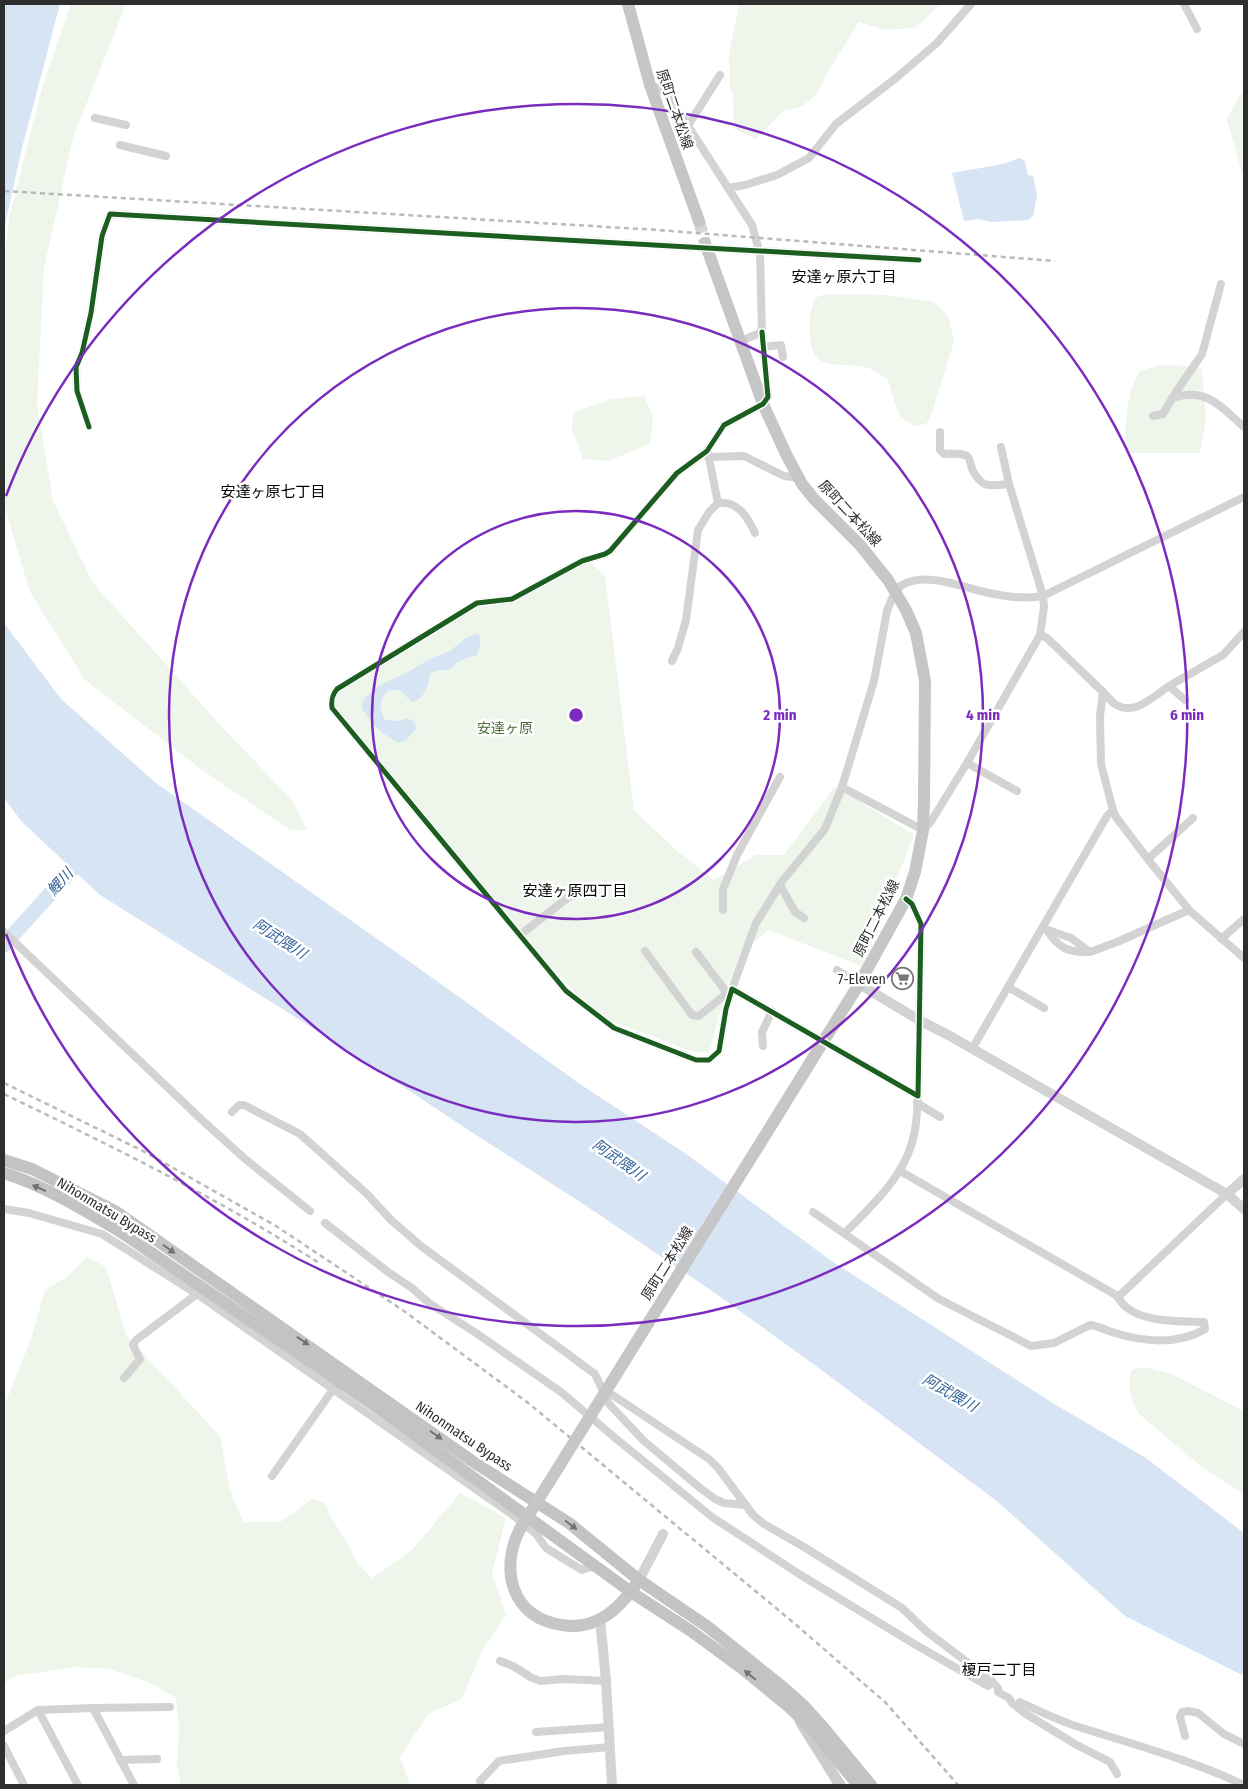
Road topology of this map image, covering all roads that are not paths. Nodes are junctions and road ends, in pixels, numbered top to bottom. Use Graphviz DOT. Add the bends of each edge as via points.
graph roads {
  1 [pos="628,4"];
  2 [pos="971,4"];
  3 [pos="1184,4"];
  4 [pos="1197,29"];
  5 [pos="720,75"];
  6 [pos="650,85"];
  7 [pos="95,118"];
  8 [pos="689,124"];
  9 [pos="126,125"];
  10 [pos="120,145"];
  11 [pos="166,156"];
  12 [pos="728,188"];
  13 [pos="698,222"];
  14 [pos="706,245"];
  15 [pos="760,251"];
  16 [pos="919,260"];
  17 [pos="1221,284"];
  18 [pos="762,332"];
  19 [pos="741,341"];
  20 [pos="763,347"];
  21 [pos="783,357"];
  22 [pos="1172,398"];
  23 [pos="763,404"];
  24 [pos="1153,416"];
  25 [pos="89,427"];
  26 [pos="1244,427"];
  27 [pos="940,432"];
  28 [pos="1001,447"];
  29 [pos="708,454"];
  30 [pos="799,478"];
  31 [pos="1009,484"];
  32 [pos="1244,497"];
  33 [pos="718,503"];
  34 [pos="755,534"];
  35 [pos="895,592"];
  36 [pos="1043,596"];
  37 [pos="1244,632"];
  38 [pos="1040,634"];
  39 [pos="672,661"];
  40 [pos="1170,686"];
  41 [pos="1103,692"];
  42 [pos="1185,700"];
  43 [pos="967,763"];
  44 [pos="780,777"];
  45 [pos="842,786"];
  46 [pos="1017,791"];
  47 [pos="1113,810"];
  48 [pos="1193,818"];
  49 [pos="922,830"];
  50 [pos="1148,859"];
  51 [pos="780,885"];
  52 [pos="570,896"];
  53 [pos="906,899"];
  54 [pos="723,910"];
  55 [pos="1189,910"];
  56 [pos="804,918"];
  57 [pos="1244,919"];
  58 [pos="1045,929"];
  59 [pos="4,932"];
  60 [pos="520,935"];
  61 [pos="1221,939"];
  62 [pos="645,951"];
  63 [pos="696,952"];
  64 [pos="1090,952"];
  65 [pos="1244,958"];
  66 [pos="837,970"];
  67 [pos="859,984"];
  68 [pos="1008,987"];
  69 [pos="730,991"];
  70 [pos="1044,1008"];
  71 [pos="772,1011"];
  72 [pos="919,1020"];
  73 [pos="824,1042"];
  74 [pos="763,1046"];
  75 [pos="972,1049"];
  76 [pos="918,1100"];
  77 [pos="232,1112"];
  78 [pos="940,1117"];
  79 [pos="4,1160"];
  80 [pos="900,1171"];
  81 [pos="4,1173"];
  82 [pos="1244,1179"];
  83 [pos="1227,1194"];
  84 [pos="4,1209"];
  85 [pos="1244,1209"];
  86 [pos="310,1211"];
  87 [pos="813,1212"];
  88 [pos="325,1223"];
  89 [pos="845,1234"];
  90 [pos="197,1294"];
  91 [pos="1118,1297"];
  92 [pos="124,1378"];
  93 [pos="334,1388"];
  94 [pos="606,1390"];
  95 [pos="272,1476"];
  96 [pos="746,1506"];
  97 [pos="663,1534"];
  98 [pos="594,1566"];
  99 [pos="639,1580"];
  100 [pos="631,1592"];
  101 [pos="600,1619"];
  102 [pos="500,1661"];
  103 [pos="606,1681"];
  104 [pos="988,1686"];
  105 [pos="1020,1702"];
  106 [pos="788,1706"];
  107 [pos="804,1706"];
  108 [pos="93,1708"];
  109 [pos="170,1708"];
  110 [pos="38,1710"];
  111 [pos="609,1727"];
  112 [pos="4,1731"];
  113 [pos="536,1732"];
  114 [pos="1184,1736"];
  115 [pos="1244,1744"];
  116 [pos="4,1746"];
  117 [pos="610,1747"];
  118 [pos="157,1759"];
  119 [pos="120,1760"];
  120 [pos="1117,1774"];
  121 [pos="24,1785"];
  122 [pos="78,1785"];
  123 [pos="134,1785"];
  124 [pos="481,1785"];
  125 [pos="612,1785"];
  126 [pos="840,1785"];
  127 [pos="858,1785"];
  128 [pos="871,1785"];
  129 [pos="878,1785"];
  130 [pos="1244,1785"];
  1 -- 6 [label="main road, 原町二本松線"];
  2 -- 12 [label="street" via="936,43 882,90 836,124 809,158 777,175"];
  3 -- 4 [label="street"];
  5 -- 8 [label="street"];
  6 -- 8 [label="street" via="668,95"];
  6 -- 13 [label="main road, 原町二本松線"];
  7 -- 9 [label="street"];
  8 -- 12 [label="street"];
  10 -- 11 [label="street"];
  12 -- 15 [label="street" via="752,225"];
  14 -- 15 [label="street"];
  14 -- 19 [label="main road, 原町二本松線"];
  14 -- 25 [label="street" via="110,214 102,236 91,313 76,367 77,391"];
  15 -- 16 [label="street"];
  15 -- 18 [label="street"];
  17 -- 22 [label="street" via="1202,354"];
  18 -- 19 [label="street"];
  18 -- 20 [label="street"];
  19 -- 23 [label="main road, 原町二本松線"];
  20 -- 21 [label="street" via="781,345"];
  20 -- 23 [label="street" via="768,397"];
  22 -- 24 [label="street" via="1163,414"];
  22 -- 26 [label="street" via="1197,394 1210,399"];
  23 -- 29 [label="street" via="724,425"];
  23 -- 30 [label="main road, 原町二本松線"];
  27 -- 31 [label="street" via="940,450 944,454 962,454 968,458 983,484"];
  28 -- 31 [label="street"];
  29 -- 30 [label="street" via="744,456 784,476"];
  29 -- 33 [label="street"];
  29 -- 60 [label="street" via="677,473 605,554 582,561 512,599 477,603 333,694 332,708"];
  30 -- 35 [label="main road, 原町二本松線" via="814,499 869,555"];
  31 -- 36 [label="street"];
  32 -- 36 [label="street"];
  33 -- 34 [label="street" via="740,509"];
  33 -- 39 [label="street" via="708,512 698,530 686,620"];
  35 -- 36 [label="street" via="901,586 931,580 1004,596"];
  35 -- 45 [label="street" via="887,612 874,681"];
  35 -- 49 [label="main road, 原町二本松線" via="916,633 925,681"];
  36 -- 38 [label="street"];
  37 -- 40 [label="street" via="1223,655"];
  38 -- 41 [label="street"];
  38 -- 43 [label="street"];
  40 -- 41 [label="street" via="1137,708 1130,709 1115,704"];
  40 -- 42 [label="street"];
  41 -- 47 [label="street" via="1101,764"];
  43 -- 46 [label="street"];
  43 -- 49 [label="street" via="930,824"];
  44 -- 54 [label="street" via="737,855 723,889"];
  45 -- 49 [label="street"];
  45 -- 51 [label="street" via="825,828"];
  47 -- 50 [label="street"];
  47 -- 58 [label="street"];
  48 -- 50 [label="street"];
  49 -- 53 [label="main road, 原町二本松線" via="915,872"];
  50 -- 55 [label="street"];
  51 -- 56 [label="street" via="795,912"];
  51 -- 69 [label="street" via="756,923"];
  52 -- 60 [label="street"];
  53 -- 67 [label="main road, 原町二本松線"];
  53 -- 72 [label="street" via="912,904 921,924"];
  55 -- 61 [label="street"];
  55 -- 64 [label="street"];
  57 -- 61 [label="street"];
  58 -- 64 [label="street" via="1071,938"];
  58 -- 64 [label="street" via="1057,944 1075,952"];
  58 -- 68 [label="street"];
  59 -- 86 [label="street" via="244,1158"];
  60 -- 69 [label="street" via="566,991 611,1026 696,1060 710,1060 719,1052"];
  61 -- 65 [label="street"];
  62 -- 69 [label="street" via="692,1015 699,1016"];
  63 -- 69 [label="street"];
  66 -- 67 [label="street"];
  67 -- 72 [label="street"];
  67 -- 73 [label="main road, 原町二本松線"];
  68 -- 70 [label="street"];
  68 -- 75 [label="street"];
  69 -- 71 [label="street"];
  71 -- 73 [label="street"];
  71 -- 74 [label="street" via="762,1032"];
  72 -- 75 [label="street"];
  72 -- 76 [label="street"];
  73 -- 76 [label="street"];
  73 -- 94 [label="main road, 原町二本松線, bridge"];
  75 -- 83 [label="street"];
  76 -- 78 [label="street"];
  76 -- 80 [label="street" via="915,1132"];
  77 -- 96 [label="street" via="244,1104 300,1134 420,1246 595,1374 609,1404 668,1462 715,1499"];
  79 -- 99 [label="highway, Nihonmatsu Bypass, one-way" via="32,1169 115,1211 472,1461 569,1522"];
  80 -- 89 [label="street" via="893,1183"];
  80 -- 91 [label="street"];
  98 -- 81 [label="highway, Nihonmatsu Bypass, one-way" via="368,1401 121,1232 52,1194"];
  82 -- 83 [label="street"];
  83 -- 85 [label="street"];
  83 -- 91 [label="street"];
  84 -- 90 [label="street" via="102,1234"];
  87 -- 89 [label="street"];
  88 -- 104 [label="street" via="429,1303 561,1392 712,1517 797,1573"];
  89 -- 91 [label="street" via="939,1299 1031,1346 1054,1343 1090,1325 1133,1338 1152,1340 1195,1336 1205,1329 1204,1322 1141,1315 1126,1308"];
  90 -- 92 [label="street" via="136,1340 133,1345 140,1359"];
  90 -- 93 [label="street"];
  93 -- 95 [label="street"];
  93 -- 98 [label="street" via="514,1516 536,1534 546,1548 582,1570"];
  94 -- 96 [label="street" via="709,1459"];
  94 -- 101 [label="main road, 原町二本松線, bridge" via="520,1528 511,1550 510,1569 515,1593 534,1615 556,1624 575,1626"];
  96 -- 120 [label="street" via="773,1530 902,1608 926,1631 992,1681 998,1692 1018,1708 1110,1762"];
  97 -- 99 [label="street"];
  98 -- 100 [label="highway, Nihonmatsu Bypass"];
  99 -- 100 [label="main road, 原町二本松線"];
  99 -- 107 [label="highway, Nihonmatsu Bypass" via="708,1627"];
  100 -- 101 [label="main road, 原町二本松線"];
  106 -- 100 [label="highway, Nihonmatsu Bypass, one-way" via="691,1631"];
  101 -- 103 [label="street"];
  102 -- 103 [label="street" via="541,1681"];
  103 -- 111 [label="street"];
  105 -- 130 [label="street" via="1071,1724 1172,1756"];
  106 -- 126 [label="main road"];
  106 -- 127 [label="highway, Nihonmatsu Bypass" via="811,1728"];
  107 -- 128 [label="highway, Nihonmatsu Bypass"];
  107 -- 129 [label="main road"];
  108 -- 109 [label="street"];
  108 -- 110 [label="street"];
  108 -- 119 [label="street"];
  110 -- 112 [label="street"];
  110 -- 122 [label="street"];
  111 -- 113 [label="street"];
  111 -- 117 [label="street"];
  114 -- 115 [label="street" via="1180,1717 1182,1712 1188,1711 1198,1713 1224,1734"];
  116 -- 121 [label="street"];
  117 -- 124 [label="street" via="499,1761 480,1781"];
  117 -- 125 [label="street"];
  118 -- 119 [label="street"];
  119 -- 123 [label="street"];
}
